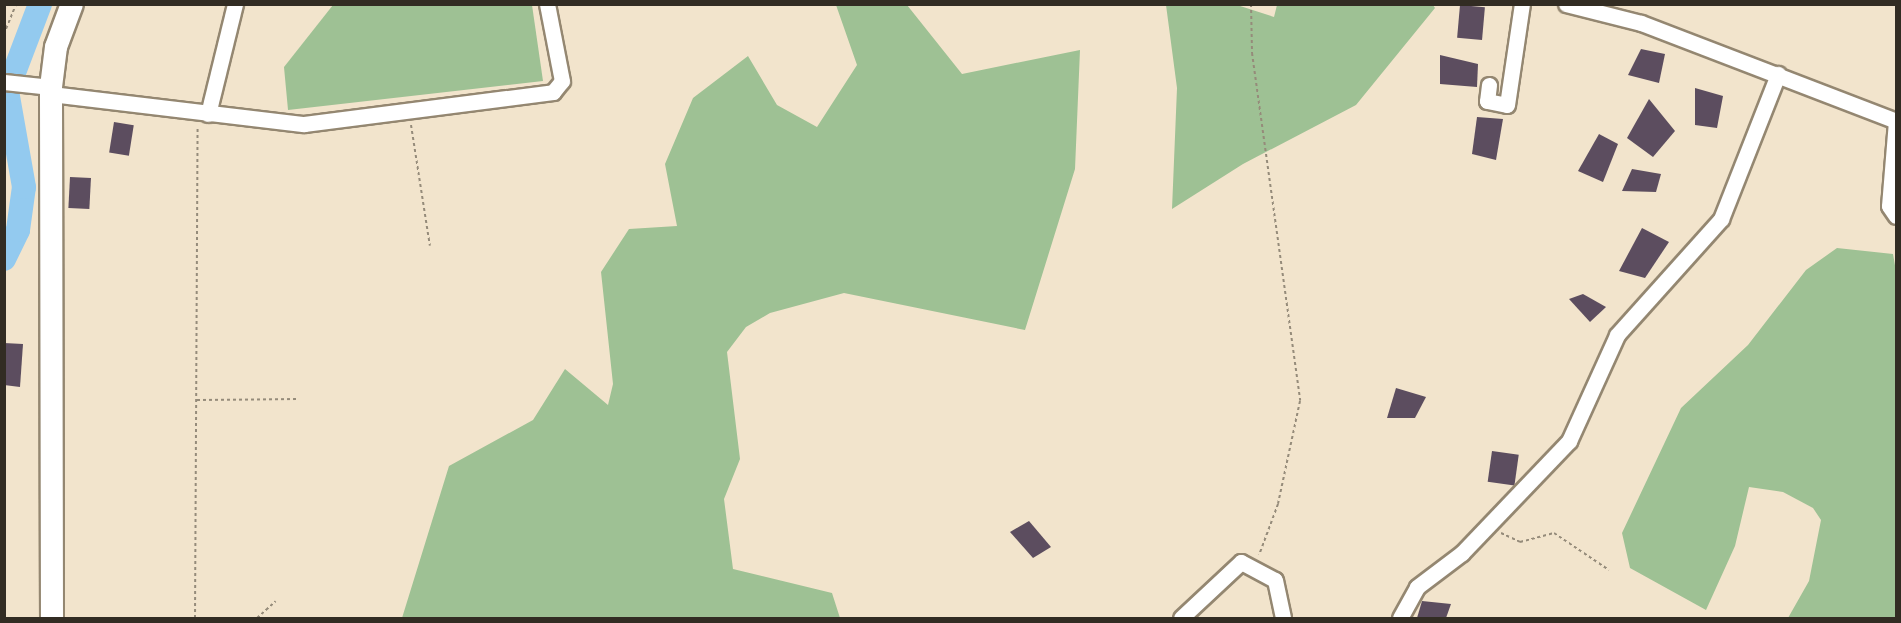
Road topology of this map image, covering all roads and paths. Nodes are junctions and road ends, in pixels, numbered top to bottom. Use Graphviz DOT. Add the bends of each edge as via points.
graph roads {
  1 [pos="16,4"];
  2 [pos="72,4"];
  3 [pos="235,4"];
  4 [pos="547,4"];
  5 [pos="1251,4"];
  6 [pos="1522,4"];
  7 [pos="1566,4"];
  8 [pos="4,34"];
  9 [pos="1778,74"];
  10 [pos="4,82"];
  11 [pos="1489,85"];
  12 [pos="51,90"];
  13 [pos="405,111"];
  14 [pos="203,113"];
  15 [pos="1896,119"];
  16 [pos="1896,216"];
  17 [pos="429,246"];
  18 [pos="297,399"];
  19 [pos="197,400"];
  20 [pos="1489,524"];
  21 [pos="1255,566"];
  22 [pos="1610,570"];
  23 [pos="276,601"];
  24 [pos="52,618"];
  25 [pos="195,618"];
  26 [pos="257,618"];
  27 [pos="1181,618"];
  28 [pos="1283,618"];
  29 [pos="1400,618"];
  1 -- 8 [label="path"];
  2 -- 12 [label="street" via="56,47"];
  3 -- 14 [label="street"];
  4 -- 13 [label="street" via="562,81 553,92"];
  5 -- 21 [label="path" via="1252,52 1300,401 1278,504"];
  6 -- 11 [label="street" via="1506,105 1487,101"];
  7 -- 9 [label="street" via="1641,23"];
  9 -- 15 [label="street"];
  9 -- 20 [label="street" via="1721,219 1617,335 1569,441"];
  10 -- 12 [label="street"];
  12 -- 14 [label="street"];
  12 -- 24 [label="street"];
  13 -- 14 [label="street" via="304,124"];
  13 -- 17 [label="path"];
  14 -- 19 [label="path"];
  15 -- 16 [label="street" via="1889,206"];
  18 -- 19 [label="path"];
  19 -- 25 [label="path"];
  20 -- 22 [label="path" via="1520,542 1554,533"];
  20 -- 29 [label="street" via="1417,587"];
  21 -- 27 [label="street" via="1232,565"];
  21 -- 28 [label="street" via="1275,580"];
  23 -- 26 [label="path"];
}
